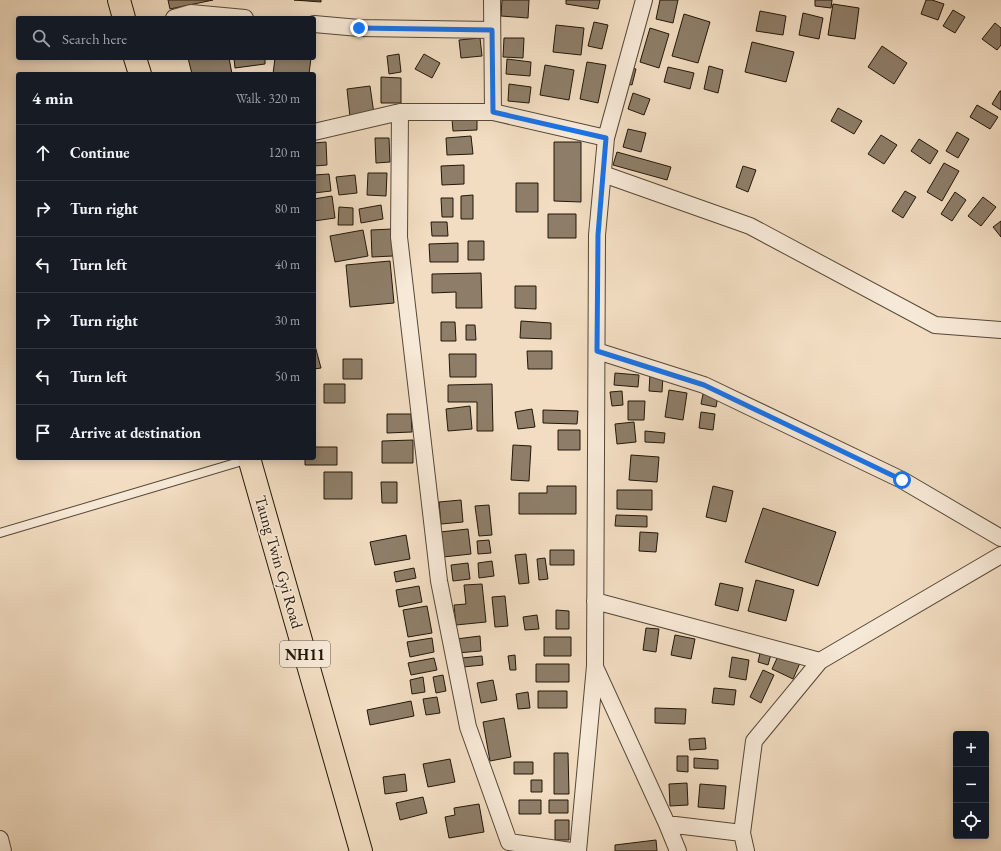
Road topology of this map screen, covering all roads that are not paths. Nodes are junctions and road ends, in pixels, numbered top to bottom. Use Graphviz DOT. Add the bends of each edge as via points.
graph roads {
  1 [pos="119,0"];
  2 [pos="492,0"];
  3 [pos="644,0"];
  4 [pos="123,16"];
  5 [pos="181,16"];
  6 [pos="224,16"];
  7 [pos="316,24"];
  8 [pos="492,30"];
  9 [pos="136,60"];
  10 [pos="139,72"];
  11 [pos="400,112"];
  12 [pos="493,112"];
  13 [pos="316,132"];
  14 [pos="606,138"];
  15 [pos="603,174"];
  16 [pos="1001,330"];
  17 [pos="597,351"];
  18 [pos="246,460"];
  19 [pos="249,460"];
  20 [pos="0,533"];
  21 [pos="1001,538"];
  22 [pos="1001,555"];
  23 [pos="595,601"];
  24 [pos="820,662"];
  25 [pos="595,666"];
  26 [pos="667,824"];
  27 [pos="742,833"];
  28 [pos="0,839"];
  29 [pos="3,851"];
  30 [pos="361,851"];
  31 [pos="571,851"];
  32 [pos="578,851"];
  33 [pos="678,851"];
  34 [pos="746,851"];
  1 -- 4 [label="highway"];
  2 -- 8 [label="street"];
  3 -- 14 [label="street"];
  5 -- 6 [label="street" via="192,13"];
  7 -- 8 [label="street" via="359,28"];
  8 -- 12 [label="street"];
  9 -- 10 [label="highway"];
  11 -- 12 [label="street"];
  11 -- 13 [label="street"];
  11 -- 31 [label="street" via="399,237 439,581 468,727 508,842"];
  12 -- 14 [label="street"];
  14 -- 15 [label="street"];
  15 -- 16 [label="street" via="750,226 935,325"];
  15 -- 17 [label="street" via="598,235"];
  17 -- 21 [label="street" via="704,385 902,480"];
  17 -- 23 [label="street"];
  18 -- 20 [label="lane"];
  19 -- 30 [label="highway, Taung Twin Gyi Road / NH11"];
  22 -- 24 [label="street"];
  23 -- 24 [label="street"];
  23 -- 25 [label="street"];
  24 -- 27 [label="street" via="754,741"];
  25 -- 26 [label="street"];
  25 -- 32 [label="street"];
  26 -- 27 [label="street"];
  26 -- 33 [label="street"];
  27 -- 34 [label="street"];
  28 -- 29 [label="street"];
}
